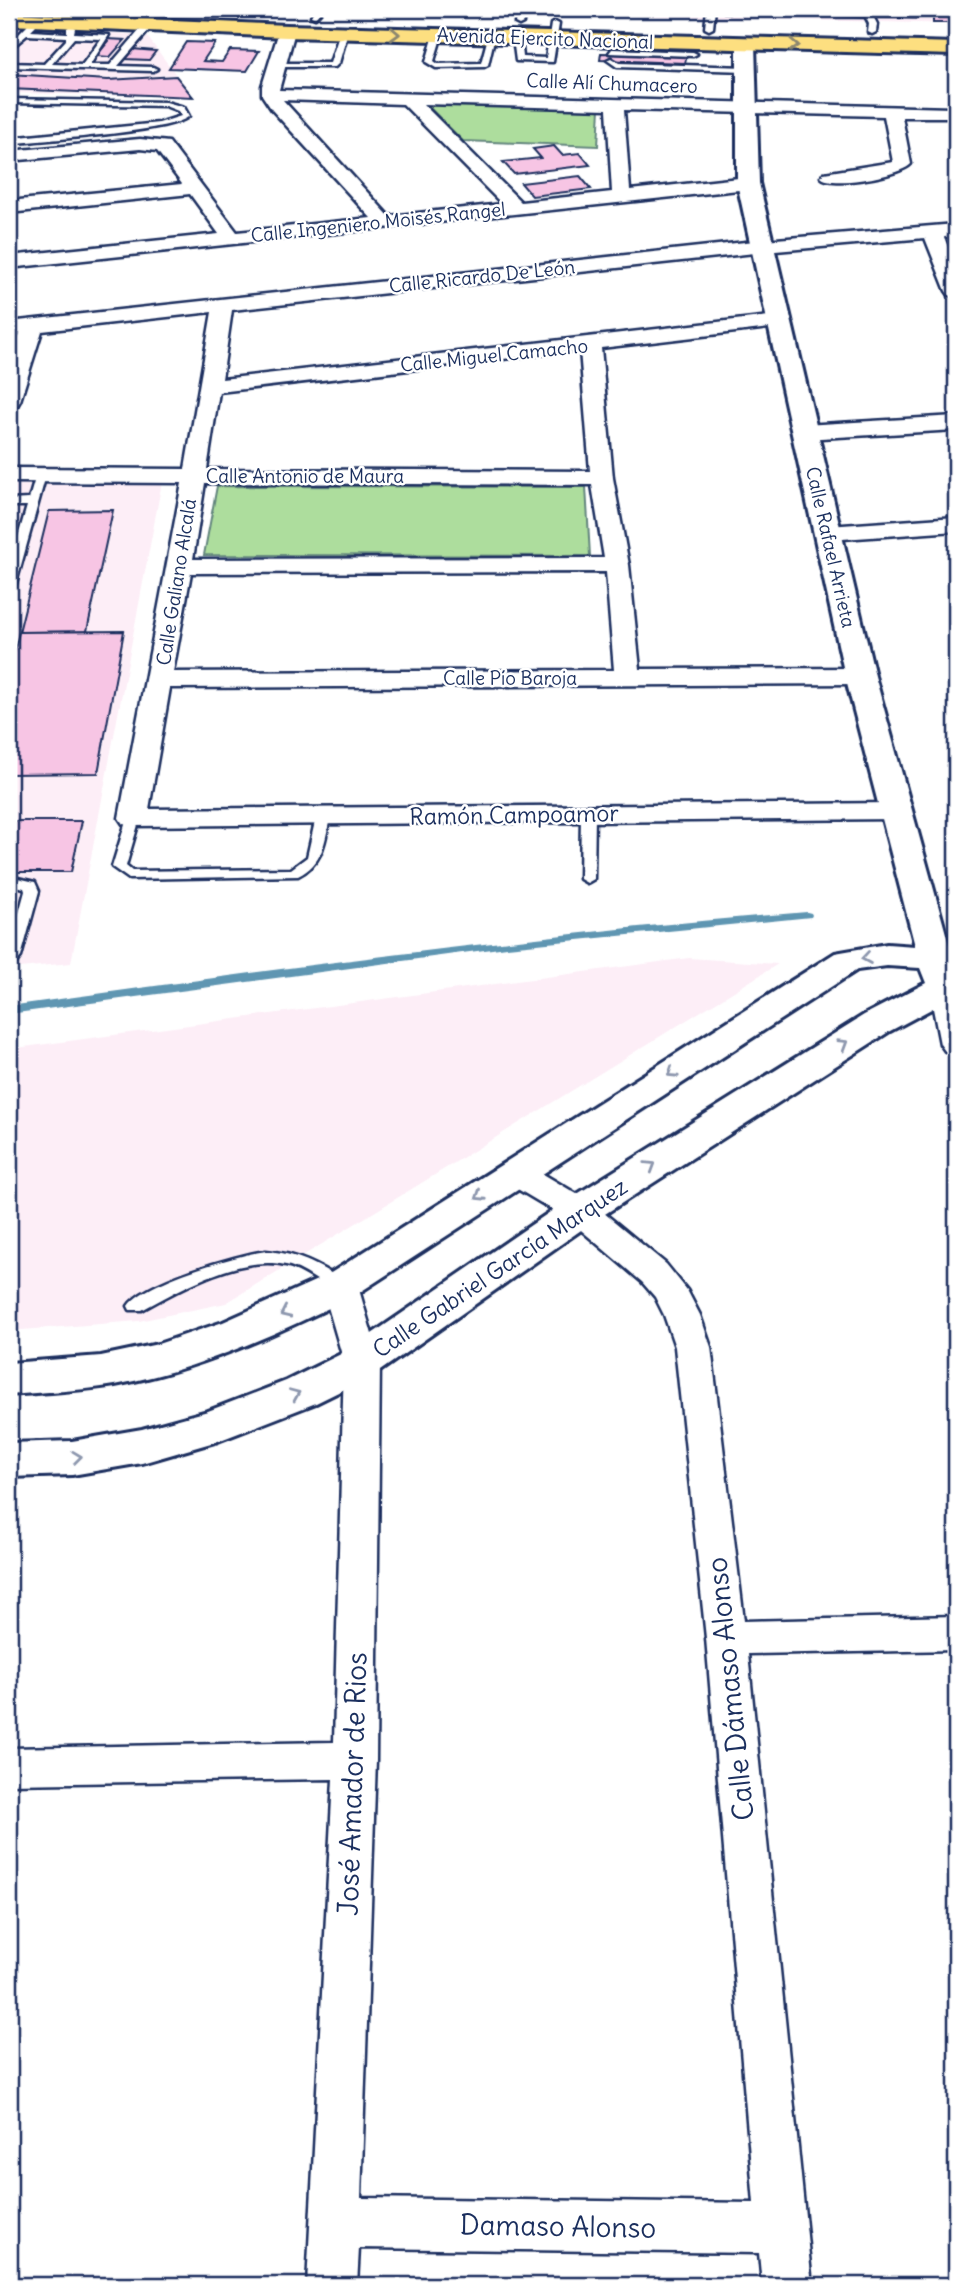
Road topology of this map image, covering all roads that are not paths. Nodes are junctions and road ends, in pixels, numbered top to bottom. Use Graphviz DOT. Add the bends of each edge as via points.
graph roads {
  1 [pos="131,9"];
  2 [pos="712,9"];
  3 [pos="810,9"];
  4 [pos="166,10"];
  5 [pos="317,12"];
  6 [pos="917,15"];
  7 [pos="868,18"];
  8 [pos="9,19"];
  9 [pos="520,23"];
  10 [pos="37,25"];
  11 [pos="148,26"];
  12 [pos="709,28"];
  13 [pos="73,29"];
  14 [pos="111,31"];
  15 [pos="287,31"];
  16 [pos="554,31"];
  17 [pos="344,32"];
  18 [pos="956,34"];
  19 [pos="438,35"];
  20 [pos="492,37"];
  21 [pos="9,48"];
  22 [pos="692,48"];
  23 [pos="956,50"];
  24 [pos="612,51"];
  25 [pos="746,56"];
  26 [pos="652,59"];
  27 [pos="9,65"];
  28 [pos="276,65"];
  29 [pos="45,66"];
  30 [pos="693,67"];
  31 [pos="84,68"];
  32 [pos="113,68"];
  33 [pos="153,69"];
  34 [pos="271,95"];
  35 [pos="407,99"];
  36 [pos="9,101"];
  37 [pos="615,104"];
  38 [pos="747,108"];
  39 [pos="892,112"];
  40 [pos="951,113"];
  41 [pos="9,141"];
  42 [pos="9,156"];
  43 [pos="830,177"];
  44 [pos="748,183"];
  45 [pos="196,188"];
  46 [pos="621,195"];
  47 [pos="9,207"];
  48 [pos="516,207"];
  49 [pos="384,221"];
  50 [pos="956,230"];
  51 [pos="932,232"];
  52 [pos="232,238"];
  53 [pos="764,246"];
  54 [pos="9,262"];
  55 [pos="956,291"];
  56 [pos="223,305"];
  57 [pos="778,321"];
  58 [pos="33,325"];
  59 [pos="9,328"];
  60 [pos="590,345"];
  61 [pos="209,387"];
  62 [pos="9,401"];
  63 [pos="956,423"];
  64 [pos="804,432"];
  65 [pos="9,475"];
  66 [pos="41,475"];
  67 [pos="194,476"];
  68 [pos="602,478"];
  69 [pos="33,502"];
  70 [pos="9,503"];
  71 [pos="956,524"];
  72 [pos="828,533"];
  73 [pos="617,565"];
  74 [pos="180,566"];
  75 [pos="9,587"];
  76 [pos="860,676"];
  77 [pos="628,678"];
  78 [pos="160,680"];
  79 [pos="896,811"];
  80 [pos="588,814"];
  81 [pos="323,817"];
  82 [pos="133,818"];
  83 [pos="9,880"];
  84 [pos="587,880"];
  85 [pos="9,962"];
  86 [pos="945,978"];
  87 [pos="956,1044"];
  88 [pos="516,1173"];
  89 [pos="580,1211"];
  90 [pos="340,1286"];
  91 [pos="136,1306"];
  92 [pos="362,1362"];
  93 [pos="9,1380"];
  94 [pos="9,1460"];
  95 [pos="956,1633"];
  96 [pos="726,1637"];
  97 [pos="355,1760"];
  98 [pos="9,1766"];
  99 [pos="335,2223"];
  100 [pos="781,2228"];
  101 [pos="332,2285"];
  102 [pos="787,2285"];
  1 -- 4 [label="main road, Avenida Ejercito Nacional"];
  2 -- 12 [label="lane"];
  3 -- 7 [label="lane"];
  4 -- 5 [label="main road, Avenida Ejercito Nacional"];
  4 -- 10 [label="main road" via="163,18 152,22"];
  5 -- 9 [label="main road, Avenida Ejercito Nacional"];
  6 -- 7 [label="lane"];
  7 -- 12 [label="main road, Avenida Ejercito Nacional"];
  7 -- 18 [label="main road, Avenida Ejercito Nacional"];
  8 -- 10 [label="main road, Avenida Ejercito Nacional"];
  9 -- 16 [label="main road, Avenida Ejercito Nacional"];
  9 -- 20 [label="main road, Avenida Ejercito Nacional"];
  10 -- 13 [label="main road, Avenida Ejercito Nacional"];
  10 -- 13 [label="lane"];
  10 -- 21 [label="lane"];
  11 -- 14 [label="main road, Avenida Ejercito Nacional"];
  11 -- 15 [label="main road, Avenida Ejercito Nacional"];
  11 -- 32 [label="lane"];
  12 -- 16 [label="main road, Avenida Ejercito Nacional"];
  13 -- 14 [label="main road, Avenida Ejercito Nacional"];
  13 -- 29 [label="lane"];
  14 -- 31 [label="lane"];
  15 -- 17 [label="main road, Avenida Ejercito Nacional"];
  15 -- 28 [label="street"];
  16 -- 24 [label="main road, Avenida Ejercito Nacional"];
  17 -- 19 [label="main road, Avenida Ejercito Nacional, one-way"];
  17 -- 28 [label="lane" via="332,65"];
  19 -- 20 [label="main road, Avenida Ejercito Nacional"];
  19 -- 20 [label="lane" via="430,62 436,66 484,65"];
  22 -- 24 [label="main road, Avenida Ejercito Nacional"];
  22 -- 25 [label="main road, Avenida Ejercito Nacional"];
  22 -- 26 [label="lane"];
  22 -- 30 [label="lane"];
  25 -- 23 [label="main road, Avenida Ejercito Nacional, one-way"];
  24 -- 26 [label="lane"];
  24 -- 26 [label="lane" via="617,65"];
  25 -- 30 [label="lane"];
  25 -- 38 [label="street, Calle Rafael Arrieta"];
  26 -- 30 [label="lane"];
  27 -- 29 [label="lane"];
  28 -- 34 [label="street"];
  29 -- 31 [label="lane"];
  31 -- 32 [label="lane"];
  32 -- 33 [label="lane"];
  34 -- 35 [label="street, Calle Alí Chumacero"];
  34 -- 49 [label="street"];
  35 -- 37 [label="street, Calle Alí Chumacero"];
  35 -- 48 [label="street"];
  36 -- 41 [label="lane" via="166,104 181,109 185,116 159,125"];
  37 -- 38 [label="street, Calle Alí Chumacero"];
  37 -- 46 [label="street"];
  38 -- 39 [label="street, Calle Alí Chumacero"];
  38 -- 44 [label="street, Calle Rafael Arrieta"];
  39 -- 40 [label="street, Calle Alí Chumacero"];
  39 -- 43 [label="street" via="902,164"];
  42 -- 45 [label="street" via="155,144 166,148"];
  44 -- 46 [label="street, Calle Ingeniero Moisés Rangel"];
  44 -- 53 [label="street, Calle Rafael Arrieta"];
  45 -- 47 [label="street"];
  45 -- 52 [label="street"];
  46 -- 48 [label="street, Calle Ingeniero Moisés Rangel"];
  48 -- 49 [label="street, Calle Ingeniero Moisés Rangel"];
  49 -- 52 [label="street, Calle Ingeniero Moisés Rangel"];
  50 -- 51 [label="street, Calle Ricardo De León"];
  51 -- 53 [label="street, Calle Ricardo De León"];
  51 -- 55 [label="street"];
  52 -- 54 [label="street, Calle Ingeniero Moisés Rangel"];
  53 -- 56 [label="street, Calle Ricardo De León"];
  53 -- 57 [label="street, Calle Rafael Arrieta"];
  56 -- 58 [label="street, Calle Ricardo De León"];
  56 -- 61 [label="street, Calle Galiano Alcalá"];
  57 -- 60 [label="street, Calle Miguel Camacho"];
  57 -- 64 [label="street, Calle Rafael Arrieta"];
  58 -- 59 [label="street, Calle Ricardo De León"];
  58 -- 62 [label="street"];
  60 -- 61 [label="street, Calle Miguel Camacho"];
  60 -- 68 [label="street"];
  61 -- 67 [label="street, Calle Galiano Alcalá"];
  63 -- 64 [label="street"];
  64 -- 72 [label="street, Calle Rafael Arrieta"];
  65 -- 66 [label="street, Calle Antonio de Maura"];
  66 -- 67 [label="street, Calle Antonio de Maura"];
  66 -- 69 [label="lane"];
  67 -- 68 [label="street, Calle Antonio de Maura"];
  67 -- 74 [label="street, Calle Galiano Alcalá"];
  68 -- 73 [label="street"];
  69 -- 70 [label="lane"];
  69 -- 75 [label="lane"];
  71 -- 72 [label="street"];
  72 -- 76 [label="street, Calle Rafael Arrieta"];
  73 -- 74 [label="street"];
  73 -- 77 [label="street"];
  74 -- 78 [label="street, Calle Galiano Alcalá"];
  76 -- 77 [label="street, Calle Pío Baroja"];
  76 -- 79 [label="street, Calle Rafael Arrieta"];
  77 -- 78 [label="street, Calle Pío Baroja"];
  78 -- 82 [label="street, Calle Galiano Alcalá"];
  79 -- 80 [label="street, Ramón Campoamor"];
  79 -- 86 [label="street, Calle Rafael Arrieta"];
  80 -- 81 [label="street, Ramón Campoamor"];
  80 -- 84 [label="lane"];
  81 -- 82 [label="street, Ramón Campoamor"];
  81 -- 82 [label="lane" via="315,859 293,873 129,875 120,867"];
  83 -- 85 [label="lane" via="24,882 32,891"];
  86 -- 87 [label="street, Calle Rafael Arrieta"];
  86 -- 88 [label="street, one-way" via="887,955 847,961"];
  89 -- 86 [label="street, Calle Gabriel García Marquez, one-way"];
  88 -- 89 [label="street, Calle Dámaso Alonso"];
  88 -- 90 [label="street, one-way"];
  89 -- 92 [label="street, Calle Gabriel García Marquez"];
  89 -- 96 [label="street, Calle Dámaso Alonso" via="669,1290 693,1347"];
  90 -- 91 [label="lane" via="304,1265 270,1257 226,1266"];
  90 -- 92 [label="street, José Amador de Rios"];
  90 -- 93 [label="street, one-way" via="192,1351 129,1367"];
  94 -- 92 [label="street, Calle Gabriel García Marquez, one-way" via="72,1458 205,1429 301,1392"];
  92 -- 97 [label="street, José Amador de Rios"];
  95 -- 96 [label="street"];
  96 -- 100 [label="street, Calle Dámaso Alonso"];
  97 -- 98 [label="street"];
  97 -- 99 [label="street, José Amador de Rios"];
  99 -- 100 [label="street, Damaso Alonso"];
  99 -- 101 [label="street, José Amador de Rios"];
  100 -- 102 [label="street, Calle Dámaso Alonso"];
}
